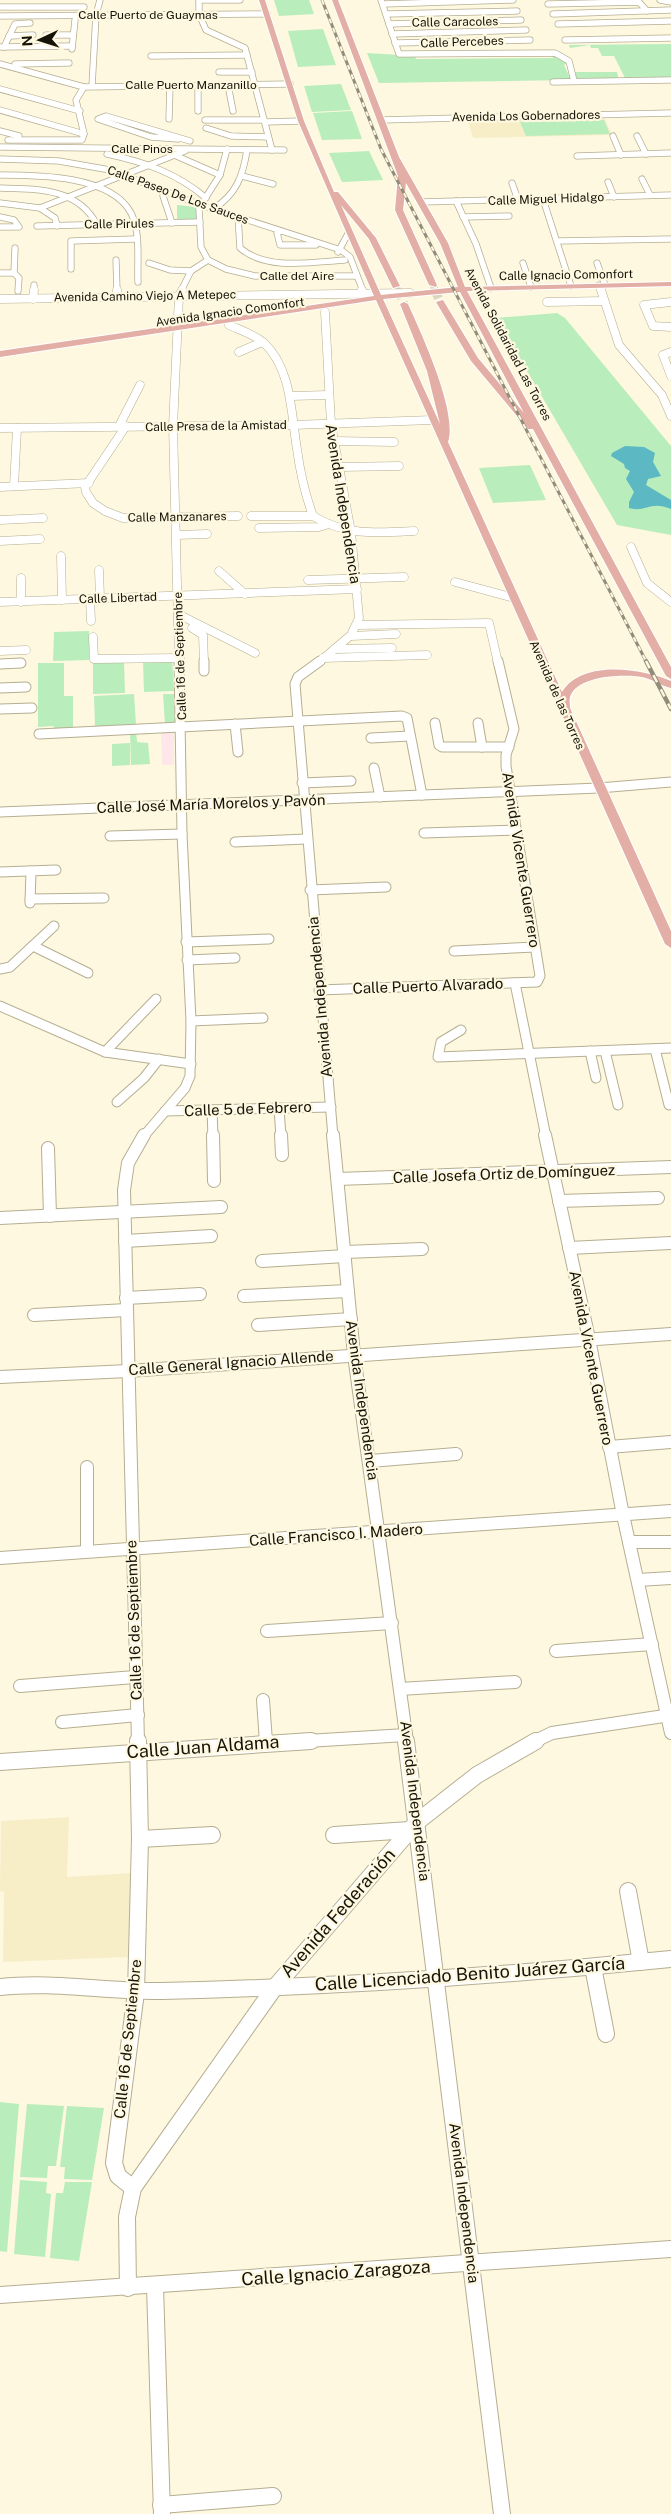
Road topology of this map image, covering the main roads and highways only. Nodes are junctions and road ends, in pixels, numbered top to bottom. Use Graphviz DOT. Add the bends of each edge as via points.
graph roads {
  1 [pos="264,1"];
  2 [pos="335,1"];
  3 [pos="396,159"];
  4 [pos="329,189"];
  5 [pos="373,283"];
  6 [pos="671,284"];
  7 [pos="433,285"];
  8 [pos="460,285"];
  9 [pos="396,286"];
  10 [pos="602,287"];
  11 [pos="671,288"];
  12 [pos="484,289"];
  13 [pos="361,292"];
  14 [pos="329,293"];
  15 [pos="379,301"];
  16 [pos="440,302"];
  17 [pos="336,304"];
  18 [pos="404,304"];
  19 [pos="349,305"];
  20 [pos="366,308"];
  21 [pos="479,319"];
  22 [pos="180,329"];
  23 [pos="0,354"];
  24 [pos="0,359"];
  25 [pos="545,440"];
  26 [pos="445,445"];
  27 [pos="671,676"];
  28 [pos="671,685"];
  29 [pos="564,711"];
  30 [pos="671,944"];
  1 -- 4 [label="main road" via="301,121"];
  2 -- 3 [label="main road, Avenida Solidaridad Las Torres"];
  3 -- 7 [label="main road, Avenida Solidaridad Las Torres" via="403,182 398,199 399,210"];
  3 -- 8 [label="main road, Avenida Solidaridad Las Torres" via="444,243"];
  4 -- 5 [label="main road"];
  4 -- 9 [label="main road" via="342,200 372,238"];
  5 -- 8 [label="main road" via="389,289"];
  5 -- 15 [label="main road"];
  6 -- 10 [label="main road, Calle Ignacio Comonfort"];
  8 -- 12 [label="main road, Calle Ignacio Comonfort"];
  8 -- 12 [label="main road"];
  8 -- 15 [label="main road, Avenida Ignacio Comonfort"];
  8 -- 15 [label="main road, Avenida Ignacio Comonfort"];
  8 -- 21 [label="main road, Avenida Solidaridad Las Torres"];
  10 -- 11 [label="main road, Calle Ignacio Comonfort"];
  10 -- 12 [label="main road, Calle Ignacio Comonfort"];
  10 -- 12 [label="main road, Calle Ignacio Comonfort"];
  12 -- 21 [label="main road" via="474,295"];
  13 -- 19 [label="main road"];
  14 -- 17 [label="main road" via="338,297"];
  15 -- 19 [label="main road, Avenida Ignacio Comonfort"];
  15 -- 26 [label="main road"];
  16 -- 25 [label="main road, Avenida Solidaridad Las Torres" via="474,359 524,420"];
  17 -- 19 [label="main road, Avenida Ignacio Comonfort"];
  17 -- 22 [label="main road, Avenida Ignacio Comonfort"];
  18 -- 26 [label="main road" via="429,364 444,422"];
  19 -- 20 [label="main road"];
  19 -- 22 [label="main road, Avenida Ignacio Comonfort" via="325,312"];
  21 -- 25 [label="main road, Avenida Solidaridad Las Torres"];
  22 -- 23 [label="main road, Avenida Ignacio Comonfort"];
  22 -- 24 [label="main road, Avenida Ignacio Comonfort"];
  25 -- 27 [label="main road"];
  26 -- 29 [label="main road, Avenida de las Torres"];
  28 -- 29 [label="main road" via="645,675 594,676 571,687 565,696"];
  29 -- 30 [label="main road, Avenida de las Torres"];
}
